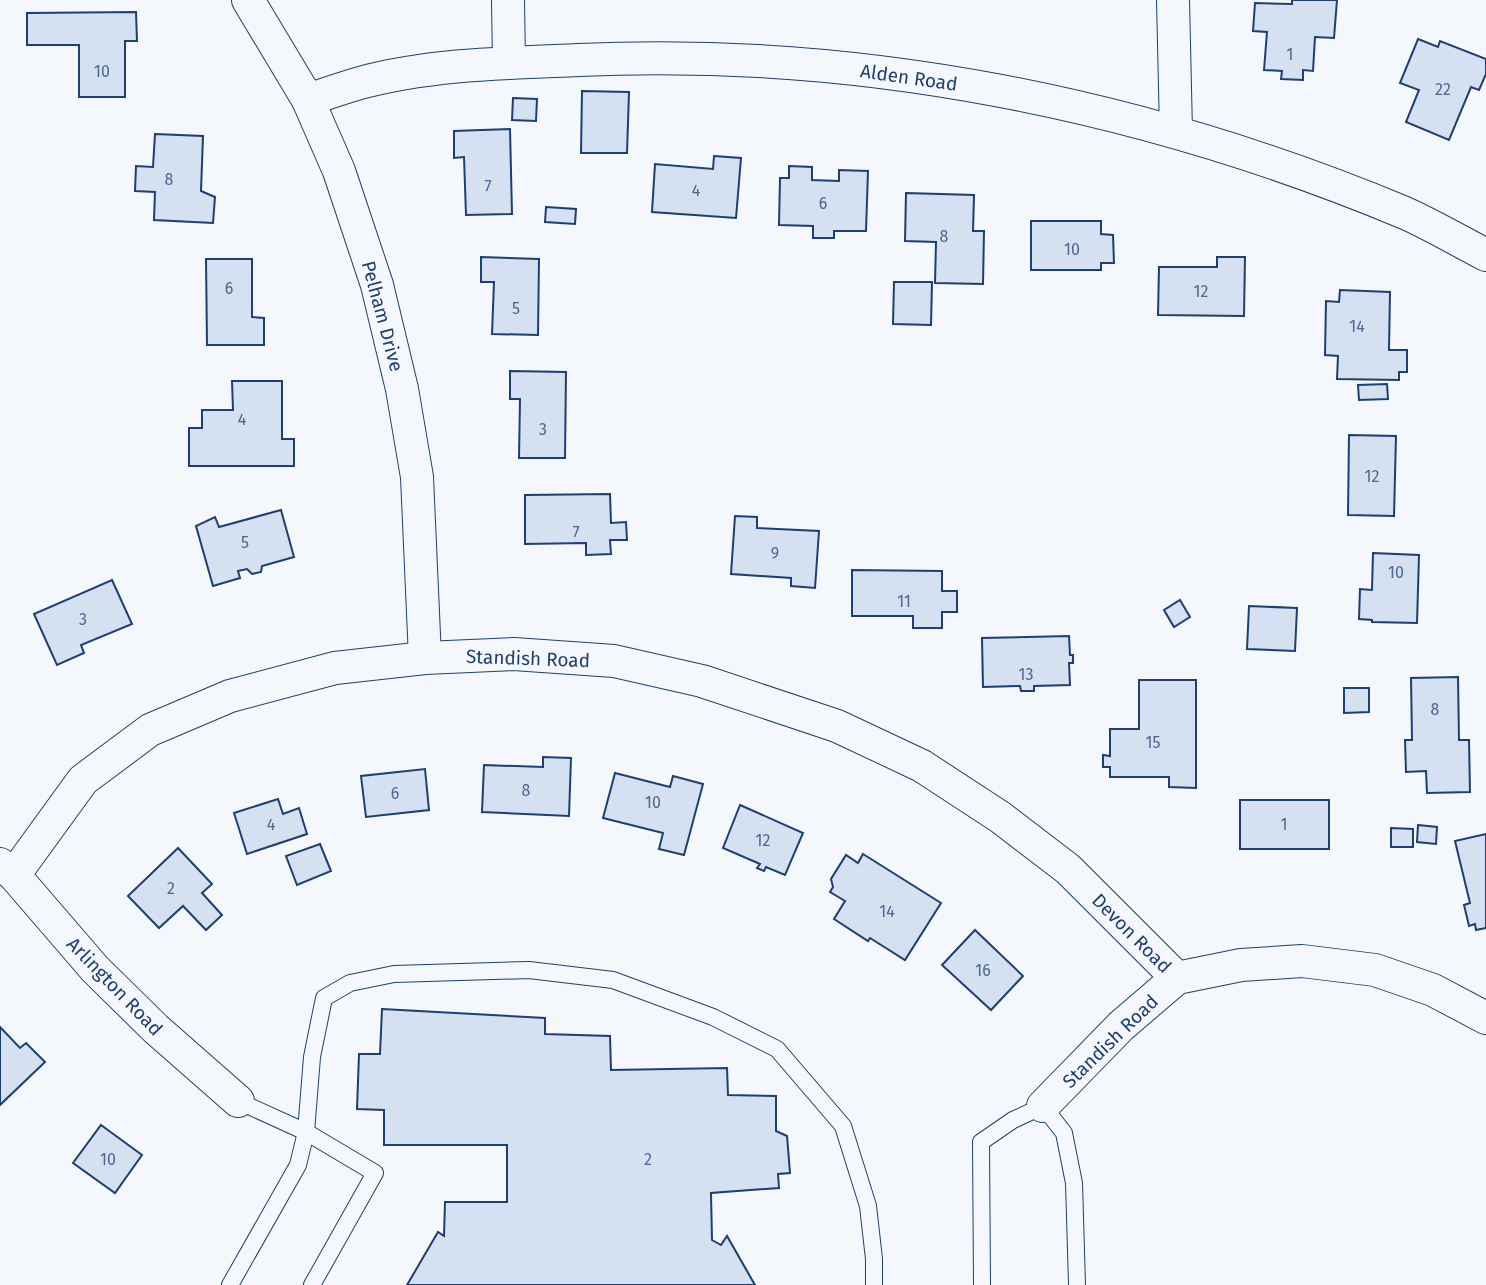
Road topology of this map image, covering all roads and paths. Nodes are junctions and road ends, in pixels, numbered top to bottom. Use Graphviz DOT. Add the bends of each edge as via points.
graph roads {
  1 [pos="248,0"];
  2 [pos="508,0"];
  3 [pos="1172,0"];
  4 [pos="509,63"];
  5 [pos="308,100"];
  6 [pos="1176,132"];
  7 [pos="1486,254"];
  8 [pos="425,658"];
  9 [pos="7,869"];
  10 [pos="1068,869"];
  11 [pos="1177,978"];
  12 [pos="1486,1018"];
  13 [pos="238,1101"];
  14 [pos="1043,1106"];
  15 [pos="306,1132"];
  16 [pos="230,1285"];
  17 [pos="312,1285"];
  18 [pos="874,1285"];
  19 [pos="982,1285"];
  20 [pos="1077,1285"];
  1 -- 5 [label="street, Pelham Drive"];
  2 -- 4 [label="street"];
  3 -- 6 [label="street"];
  4 -- 5 [label="street, Alden Road" via="362,82"];
  4 -- 6 [label="street, Alden Road" via="726,58 854,68 989,88"];
  5 -- 8 [label="street, Pelham Drive" via="339,171 377,285 402,388 417,477"];
  6 -- 7 [label="street, Alden Road" via="1243,151 1407,214"];
  8 -- 9 [label="street, Standish Road" via="335,668 230,696 150,730 83,780"];
  8 -- 10 [label="street, Standish Road" via="514,654 614,662 702,681 837,726 922,766"];
  9 -- 13 [label="street, Arlington Road" via="95,969"];
  10 -- 11 [label="street, Devon Road"];
  11 -- 12 [label="street, Devon Road" via="1241,965 1302,961 1375,970 1433,990"];
  11 -- 14 [label="street, Standish Road" via="1121,1026"];
  13 -- 15 [label="lane"];
  14 -- 19 [label="lane" via="981,1143"];
  14 -- 20 [label="lane" via="1064,1133 1074,1183"];
  15 -- 16 [label="lane" via="298,1166"];
  15 -- 17 [label="lane" via="375,1173"];
  15 -- 18 [label="lane" via="312,1057 324,998 350,983 394,974 529,970 613,980 713,1017 778,1049 812,1088 843,1126 864,1195"];
}
